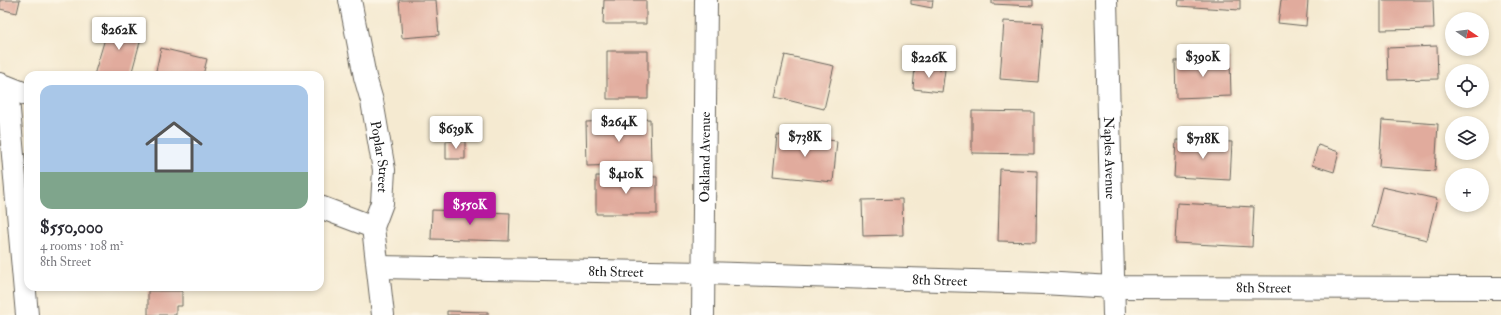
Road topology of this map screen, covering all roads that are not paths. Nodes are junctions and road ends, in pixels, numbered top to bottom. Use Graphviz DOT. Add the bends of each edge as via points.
graph roads {
  1 [pos="350,0"];
  2 [pos="706,0"];
  3 [pos="1106,0"];
  4 [pos="4,86"];
  5 [pos="24,94"];
  6 [pos="324,209"];
  7 [pos="373,227"];
  8 [pos="378,267"];
  9 [pos="704,273"];
  10 [pos="24,285"];
  11 [pos="1113,287"];
  12 [pos="1501,288"];
  13 [pos="25,291"];
  14 [pos="27,315"];
  15 [pos="383,315"];
  16 [pos="703,315"];
  17 [pos="1114,315"];
  1 -- 7 [label="street, Poplar Street" via="384,170 382,203"];
  2 -- 9 [label="street, Oakland Avenue"];
  3 -- 11 [label="street, Naples Avenue"];
  4 -- 5 [label="street"];
  4 -- 10 [label="street"];
  6 -- 7 [label="street"];
  7 -- 8 [label="street, Poplar Street"];
  8 -- 9 [label="street, 8th Street"];
  8 -- 15 [label="street, Poplar Street"];
  9 -- 11 [label="street, 8th Street"];
  9 -- 16 [label="street, Oakland Avenue"];
  11 -- 12 [label="street, 8th Street"];
  11 -- 17 [label="street, Naples Avenue"];
  13 -- 14 [label="street"];
}
